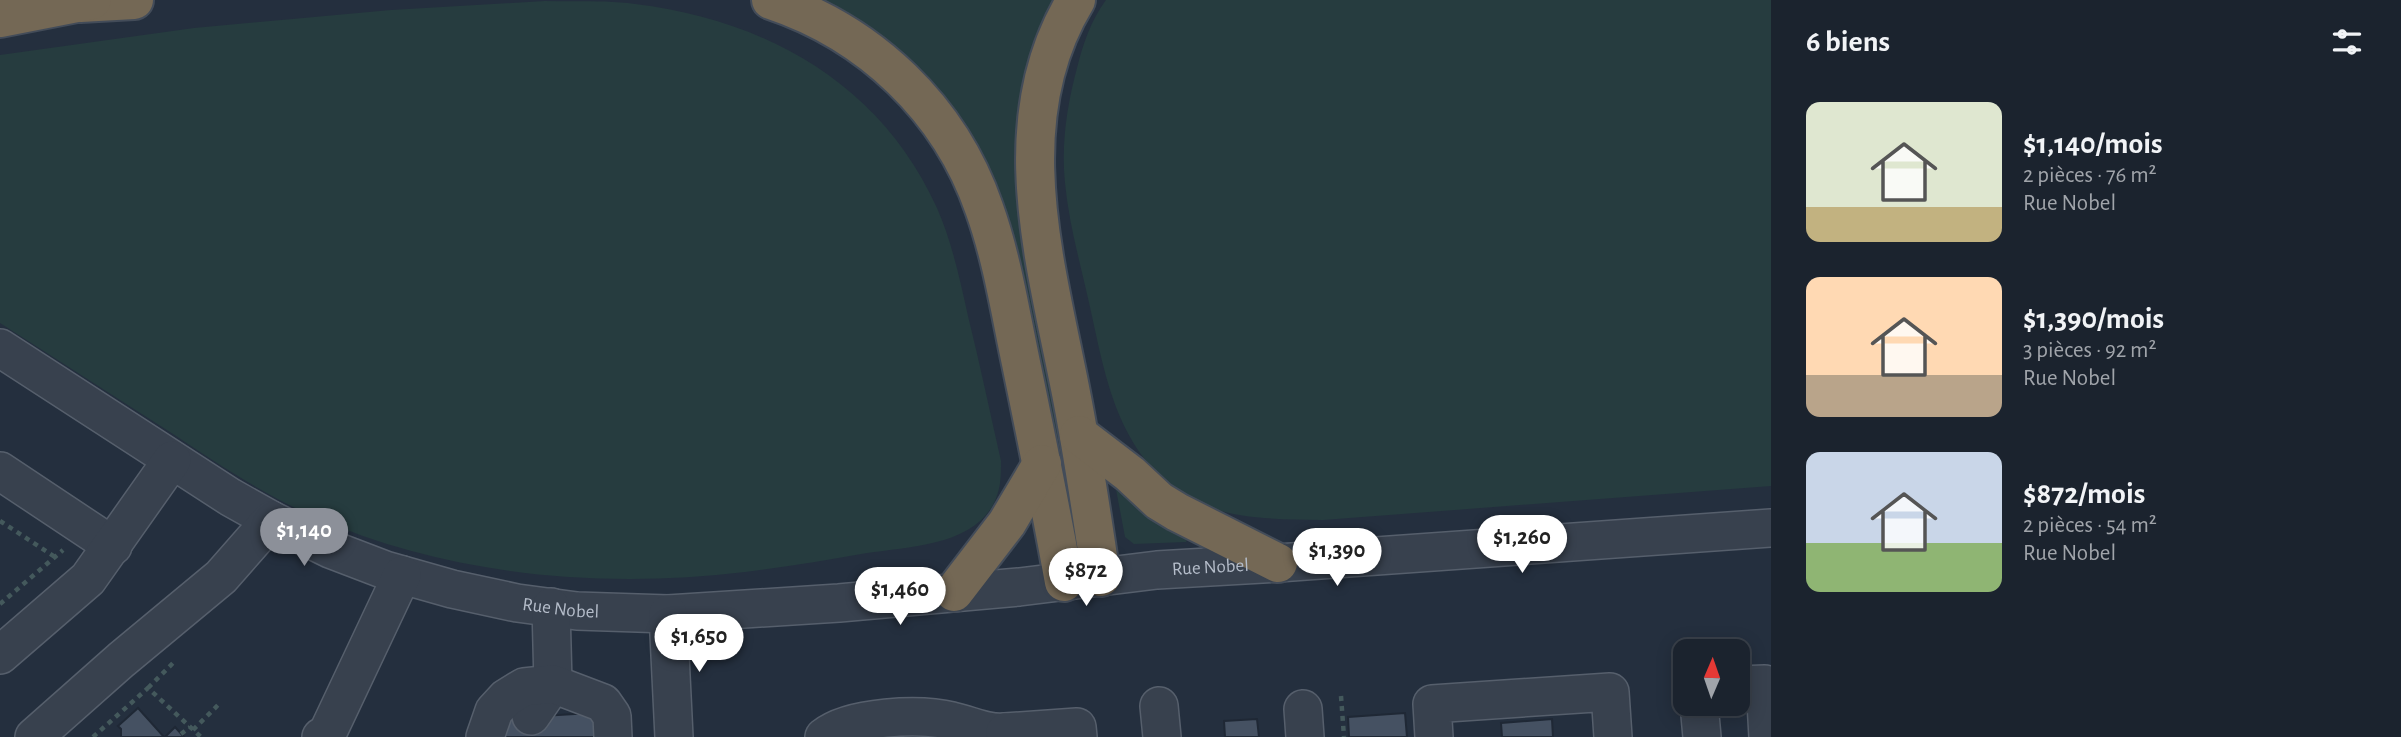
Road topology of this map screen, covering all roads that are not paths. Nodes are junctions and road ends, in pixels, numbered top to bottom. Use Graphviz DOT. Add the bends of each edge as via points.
graph roads {
  1 [pos="134,0"];
  2 [pos="771,0"];
  3 [pos="1076,0"];
  4 [pos="86,1"];
  5 [pos="0,18"];
  6 [pos="0,348"];
  7 [pos="1079,435"];
  8 [pos="172,460"];
  9 [pos="1042,464"];
  10 [pos="0,471"];
  11 [pos="271,520"];
  12 [pos="1771,528"];
  13 [pos="113,546"];
  14 [pos="1278,563"];
  15 [pos="402,575"];
  16 [pos="1082,580"];
  17 [pos="954,592"];
  18 [pos="551,607"];
  19 [pos="668,614"];
  20 [pos="0,655"];
  21 [pos="554,684"];
  22 [pos="1750,685"];
  23 [pos="531,716"];
  24 [pos="1700,716"];
  25 [pos="1005,735"];
  26 [pos="34,737"];
  27 [pos="321,737"];
  28 [pos="485,737"];
  29 [pos="613,737"];
  30 [pos="674,737"];
  31 [pos="824,737"];
  32 [pos="1078,737"];
  33 [pos="1434,737"];
  34 [pos="1613,737"];
  35 [pos="1702,737"];
  36 [pos="1768,737"];
  1 -- 4 [label="highway"];
  2 -- 9 [label="highway" via="831,26 876,55 917,94 950,138 976,185 992,233"];
  3 -- 7 [label="highway" via="1044,74 1038,101 1035,172 1044,252"];
  4 -- 5 [label="highway"];
  6 -- 8 [label="street, Rue Nobel"];
  7 -- 14 [label="highway" via="1159,501"];
  7 -- 16 [label="highway"];
  8 -- 11 [label="street, Rue Nobel"];
  8 -- 13 [label="street"];
  9 -- 16 [label="highway"];
  9 -- 17 [label="highway" via="1007,523"];
  10 -- 13 [label="street"];
  11 -- 15 [label="street, Rue Nobel" via="330,549"];
  11 -- 26 [label="street" via="220,578"];
  12 -- 14 [label="street, Rue Nobel"];
  13 -- 20 [label="street" via="88,579"];
  14 -- 16 [label="street, Rue Nobel"];
  15 -- 18 [label="street, Rue Nobel"];
  15 -- 27 [label="street" via="327,734"];
  16 -- 17 [label="street, Rue Nobel"];
  17 -- 19 [label="street, Rue Nobel"];
  18 -- 19 [label="street, Rue Nobel"];
  18 -- 21 [label="street"];
  19 -- 30 [label="street"];
  21 -- 23 [label="street"];
  21 -- 28 [label="street" via="524,687 506,698 494,711"];
  21 -- 29 [label="street" via="603,703 612,716"];
  22 -- 36 [label="street" via="1765,684"];
  24 -- 35 [label="street"];
  25 -- 31 [label="street" via="926,717 848,723"];
  25 -- 32 [label="street" via="1077,727"];
  33 -- 34 [label="street" via="1432,704 1610,692"];
}
